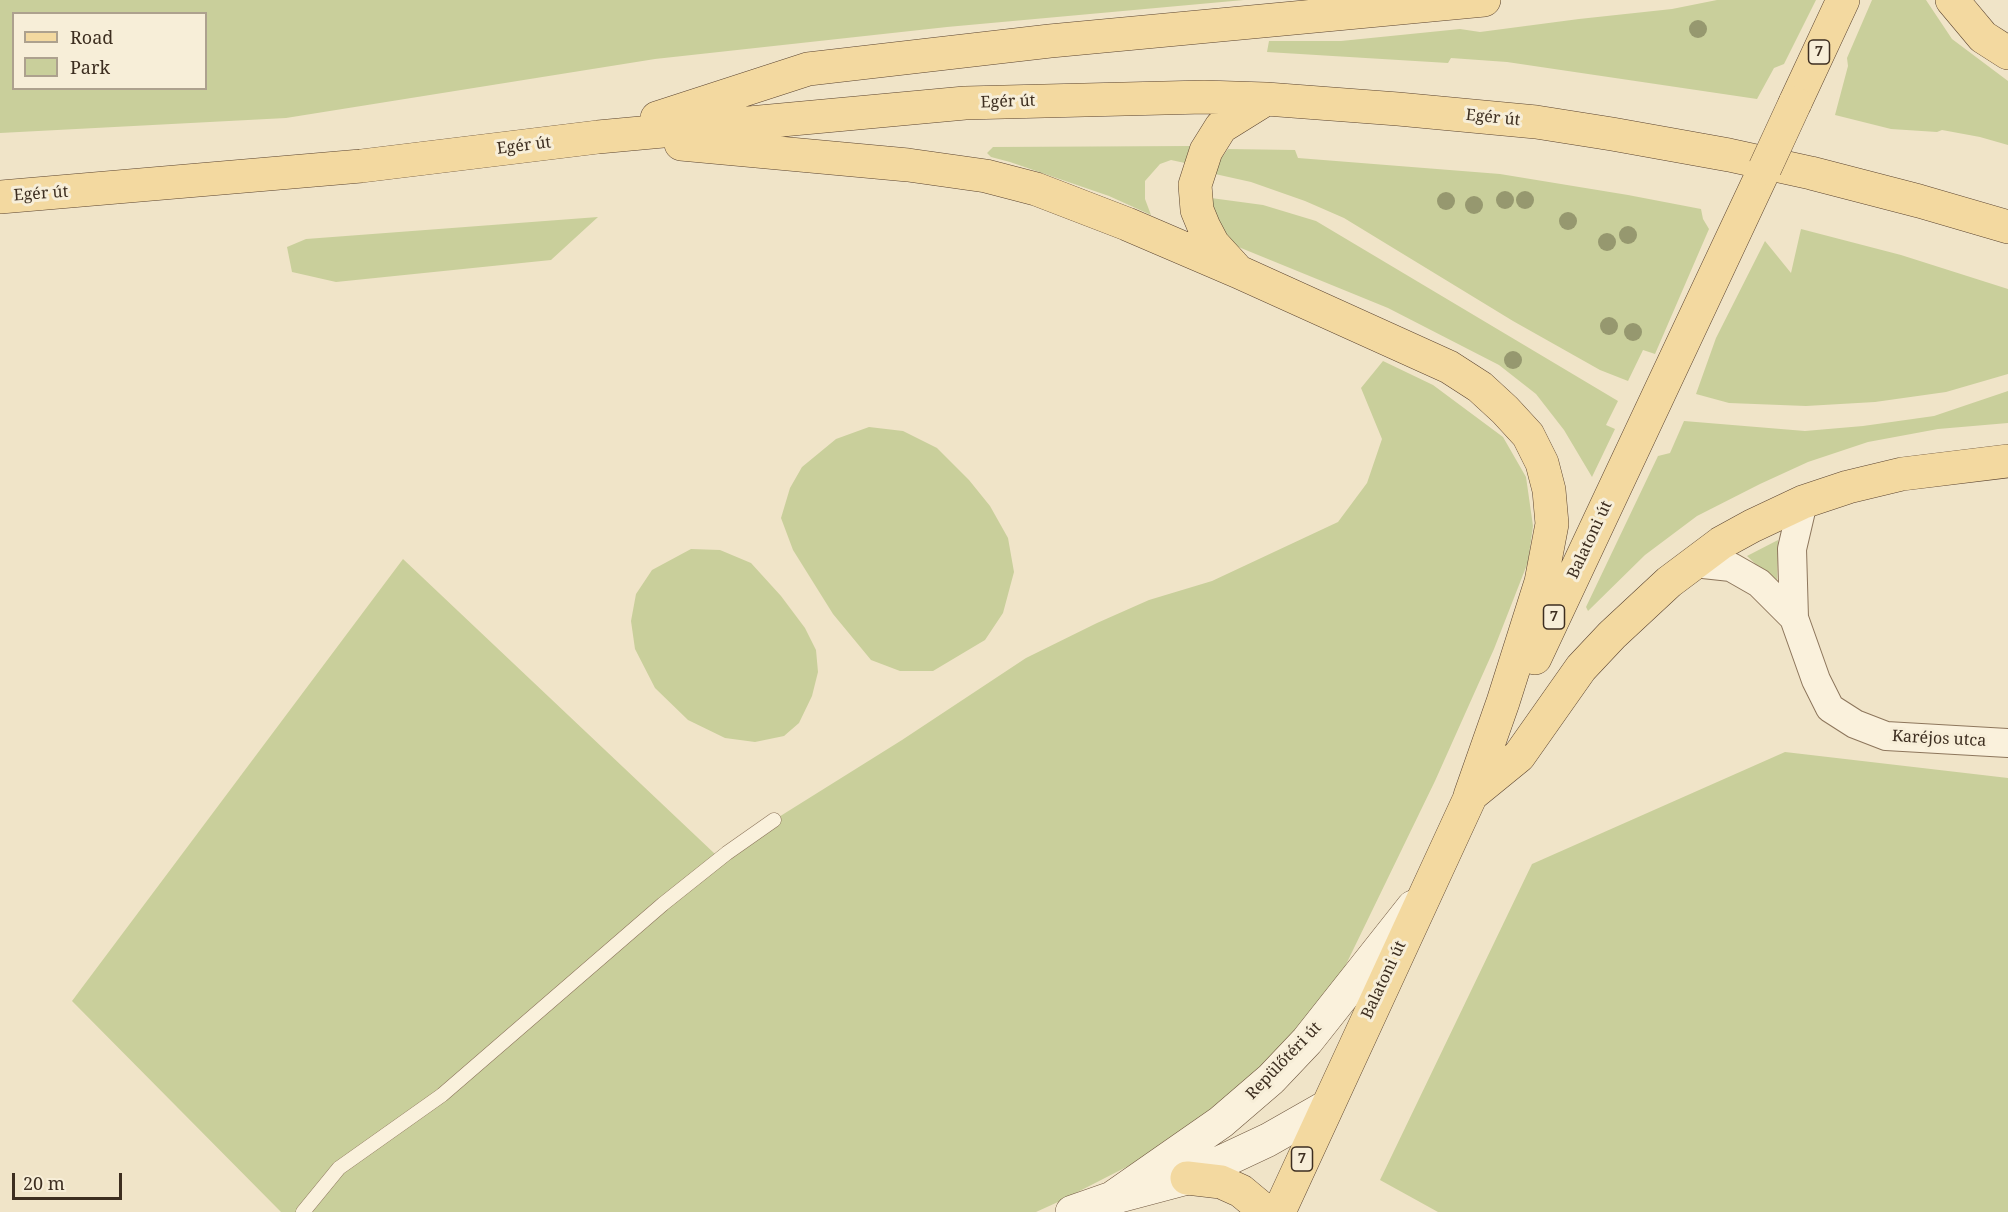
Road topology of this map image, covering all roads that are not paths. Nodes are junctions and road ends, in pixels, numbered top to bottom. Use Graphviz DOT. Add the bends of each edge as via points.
graph roads {
  1 [pos="1484,0"];
  2 [pos="1843,0"];
  3 [pos="1952,0"];
  4 [pos="2008,53"];
  5 [pos="1266,99"];
  6 [pos="598,137"];
  7 [pos="0,197"];
  8 [pos="2008,227"];
  9 [pos="1239,272"];
  10 [pos="2006,462"];
  11 [pos="1803,502"];
  12 [pos="1694,564"];
  13 [pos="1794,618"];
  14 [pos="2008,743"];
  15 [pos="1470,796"];
  16 [pos="774,820"];
  17 [pos="1425,892"];
  18 [pos="1326,1107"];
  19 [pos="1187,1178"];
  20 [pos="1113,1198"];
  21 [pos="303,1212"];
  22 [pos="1072,1212"];
  23 [pos="1263,1212"];
  24 [pos="1279,1212"];
  1 -- 6 [label="main road" via="1050,41 808,69"];
  2 -- 15 [label="main road, Balatoni út / 7, bridge"];
  3 -- 4 [label="main road" via="1983,37"];
  5 -- 6 [label="main road, Egér út" via="965,103"];
  5 -- 8 [label="main road, Egér út" via="1524,121 1612,134 1811,173"];
  5 -- 9 [label="main road" via="1221,128 1206,151 1195,185 1197,210 1204,227 1213,244"];
  6 -- 7 [label="main road, Egér út" via="361,166"];
  6 -- 9 [label="main road" via="908,165 986,176 1036,189"];
  9 -- 15 [label="main road" via="1449,367 1480,387 1505,410 1528,435 1542,463 1552,524 1541,582"];
  10 -- 11 [label="main road" via="1902,474"];
  11 -- 12 [label="main road" via="1742,531"];
  11 -- 13 [label="street, Karéjos utca" via="1792,549"];
  12 -- 13 [label="street, Karéjos utca" via="1731,567 1760,583"];
  12 -- 15 [label="main road" via="1668,582 1612,635 1581,668 1519,756"];
  13 -- 14 [label="street, Karéjos utca" via="1830,708 1855,724 1886,736"];
  15 -- 17 [label="main road, Balatoni út / 7"];
  16 -- 21 [label="lane" via="663,904 442,1095 339,1168"];
  17 -- 18 [label="main road, Balatoni út / 7"];
  17 -- 20 [label="street, Repülőtéri út" via="1307,1041 1271,1079 1221,1122"];
  18 -- 19 [label="street, Repülőtéri út" via="1268,1140"];
  18 -- 24 [label="main road, Balatoni út / 7"];
  19 -- 20 [label="street, Repülőtéri út"];
  19 -- 23 [label="main road" via="1221,1182 1241,1191"];
  20 -- 22 [label="street, Repülőtéri út"];
}
